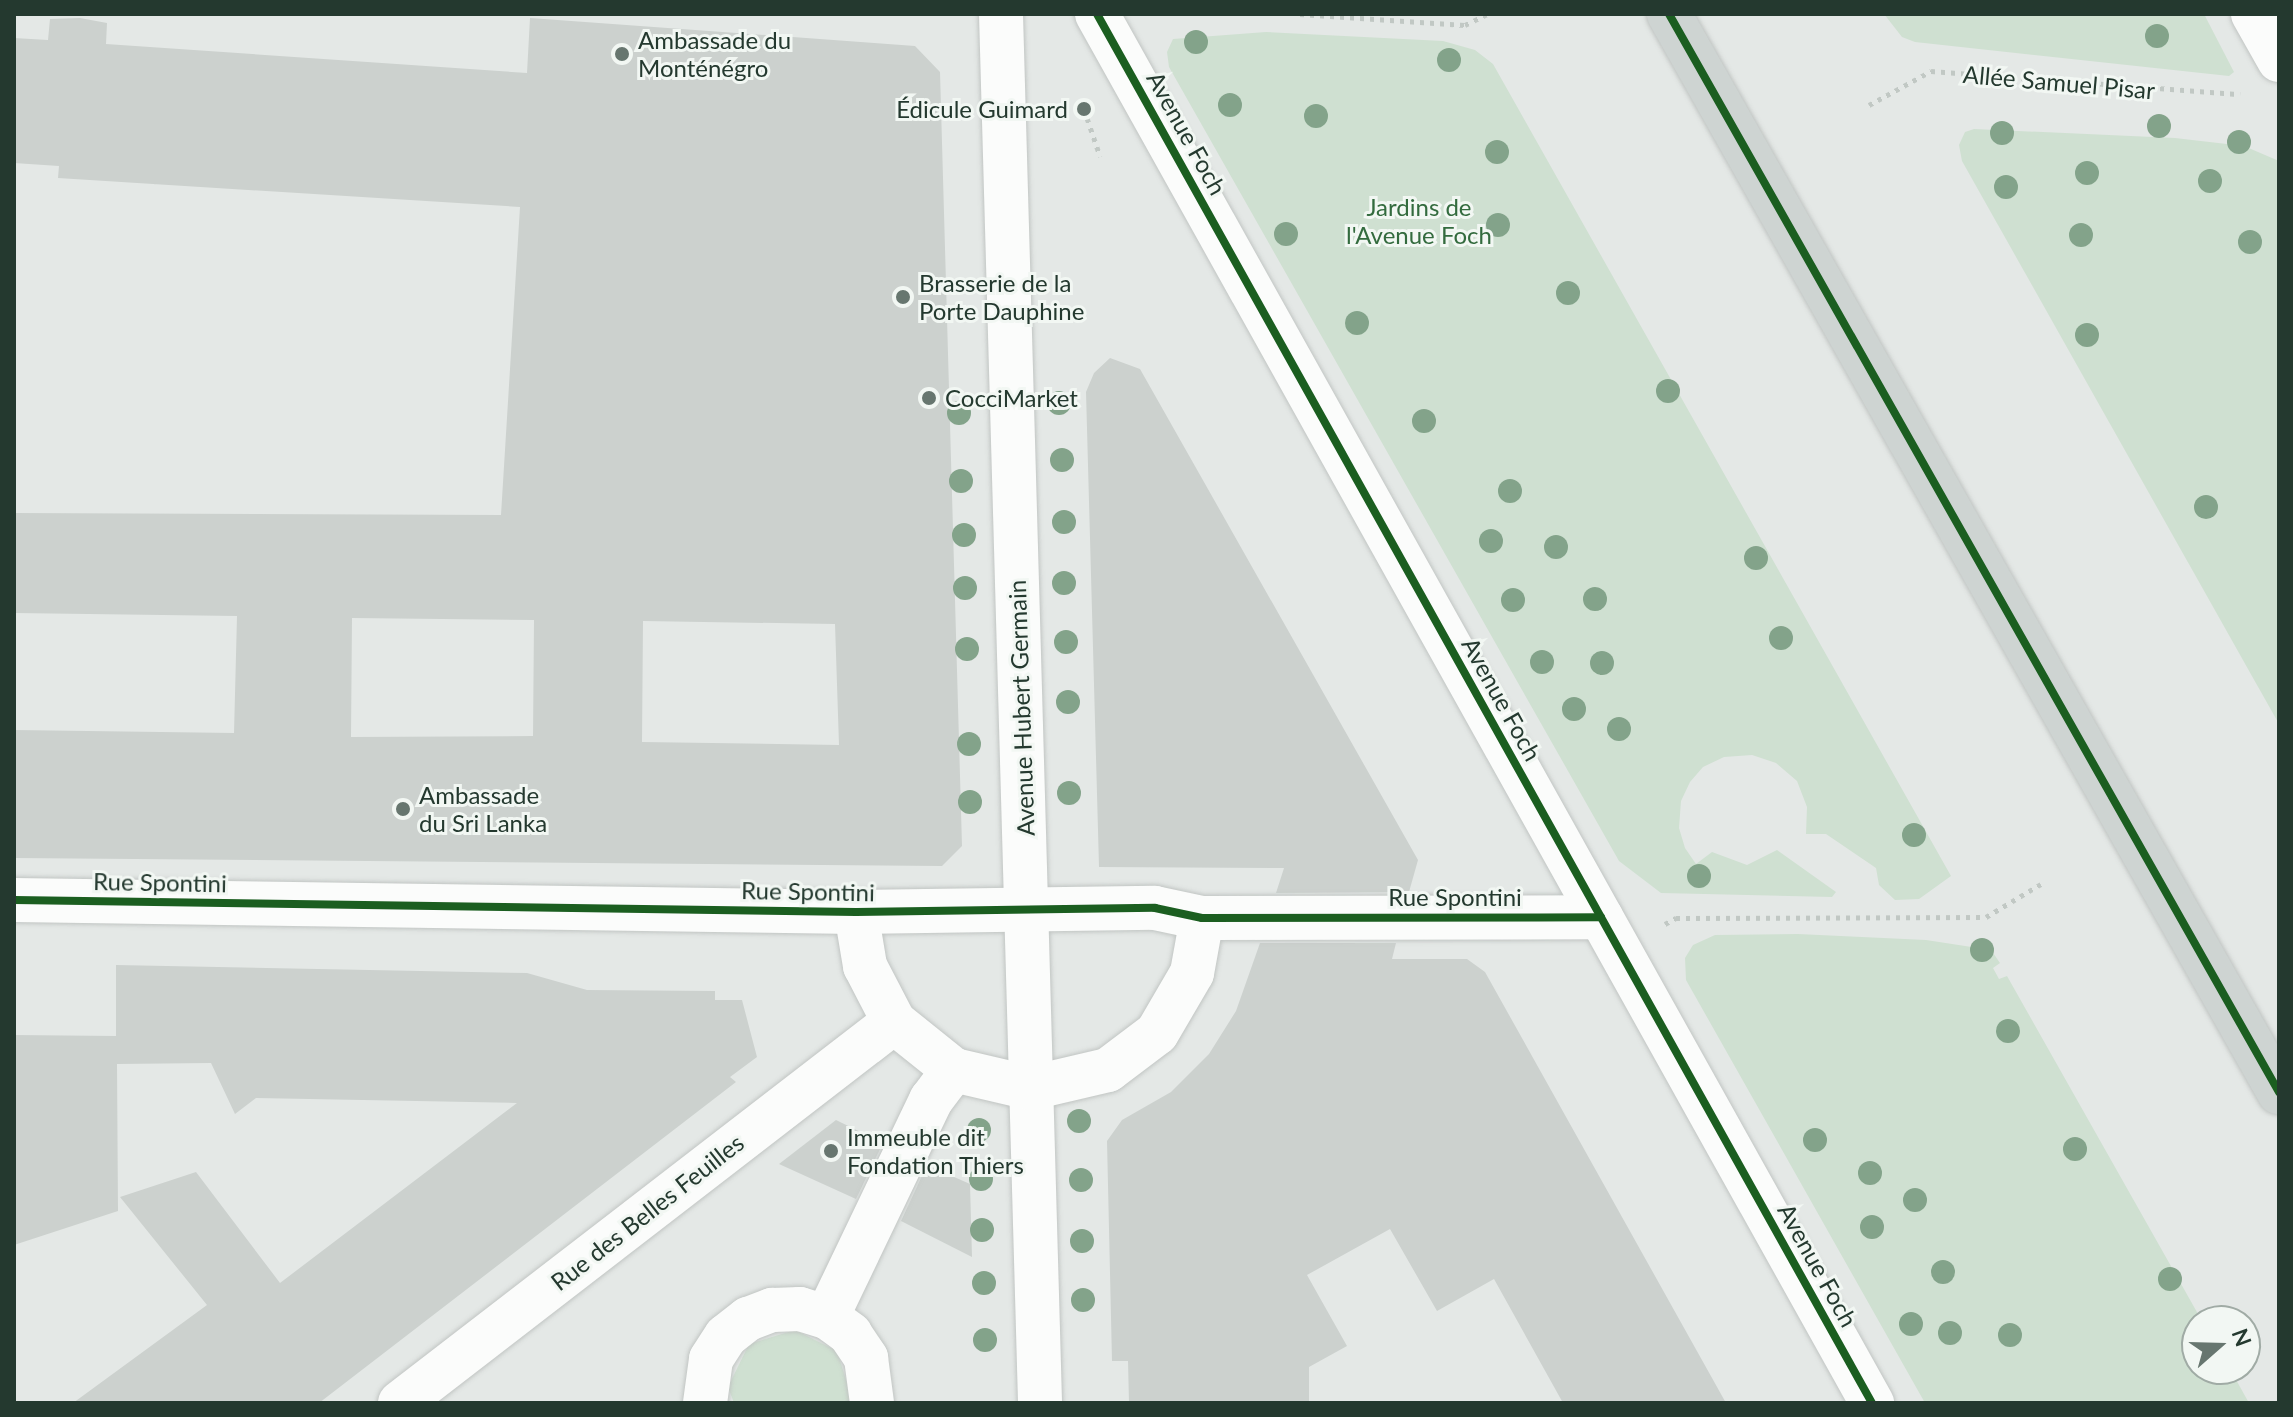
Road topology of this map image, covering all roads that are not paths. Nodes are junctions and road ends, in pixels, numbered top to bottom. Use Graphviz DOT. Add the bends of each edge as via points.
graph roads {
  1 [pos="1001,14"];
  2 [pos="1097,14"];
  3 [pos="1669,14"];
  4 [pos="2253,14"];
  5 [pos="2279,60"];
  6 [pos="14,900"];
  7 [pos="1026,911"];
  8 [pos="856,912"];
  9 [pos="1601,917"];
  10 [pos="1202,918"];
  11 [pos="894,1022"];
  12 [pos="954,1070"];
  13 [pos="1031,1088"];
  14 [pos="2279,1092"];
  15 [pos="827,1317"];
  16 [pos="400,1403"];
  17 [pos="705,1403"];
  18 [pos="872,1403"];
  19 [pos="1040,1403"];
  20 [pos="1872,1403"];
  1 -- 7 [label="street, Avenue Hubert Germain"];
  2 -- 9 [label="street, Avenue Foch"];
  3 -- 14 [label="main road"];
  4 -- 5 [label="street"];
  6 -- 8 [label="street, Rue Spontini"];
  7 -- 8 [label="street, Rue Spontini"];
  7 -- 10 [label="street, Rue Spontini" via="1155,908"];
  7 -- 13 [label="street, Avenue Hubert Germain"];
  8 -- 11 [label="street" via="865,966"];
  9 -- 10 [label="street, Rue Spontini"];
  9 -- 20 [label="street, Avenue Foch"];
  10 -- 13 [label="street" via="1192,973 1157,1033 1108,1070"];
  11 -- 12 [label="street"];
  11 -- 16 [label="street, Rue des Belles Feuilles"];
  12 -- 13 [label="street"];
  12 -- 15 [label="street" via="931,1100"];
  13 -- 19 [label="street, Avenue Hubert Germain"];
  15 -- 17 [label="street" via="800,1309 772,1310 748,1319 726,1336 711,1359"];
  15 -- 18 [label="street" via="850,1334 866,1358"];
}
